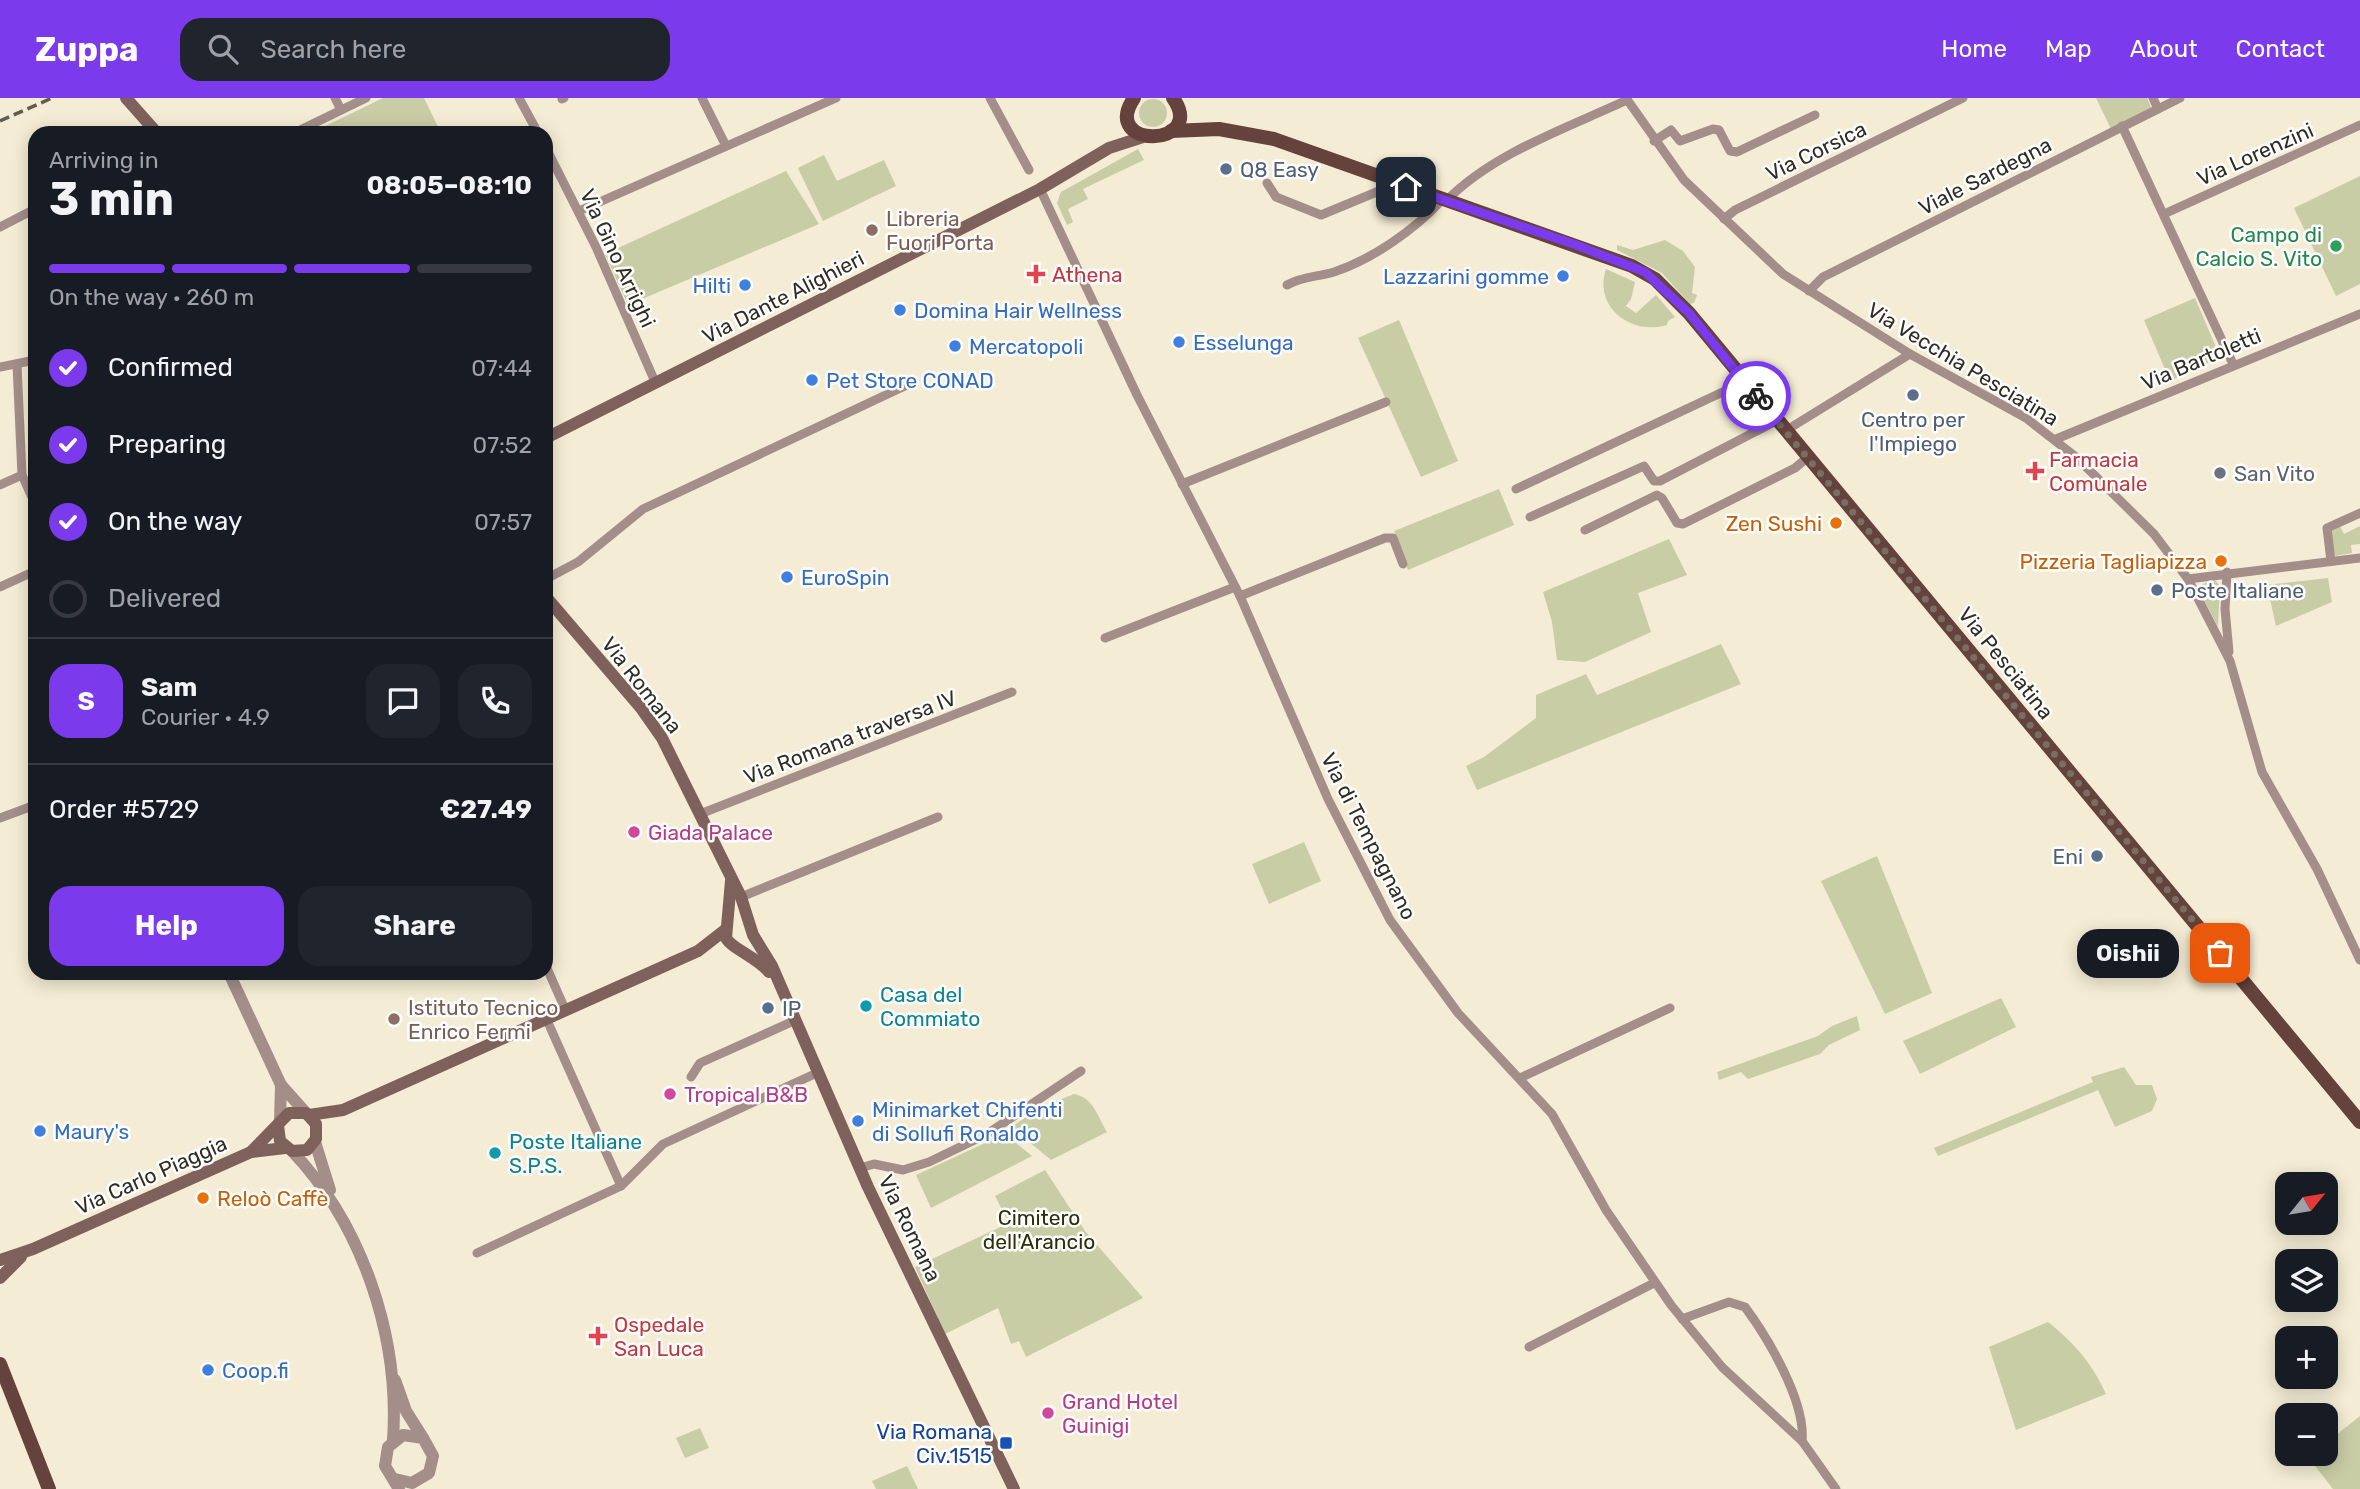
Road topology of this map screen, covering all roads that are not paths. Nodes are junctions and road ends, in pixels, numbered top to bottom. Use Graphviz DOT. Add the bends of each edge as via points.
graph roads {
  1 [pos="126,98"];
  2 [pos="335,98"];
  3 [pos="366,98"];
  4 [pos="519,98"];
  5 [pos="702,98"];
  6 [pos="836,98"];
  7 [pos="990,98"];
  8 [pos="1963,98"];
  9 [pos="2153,98"];
  10 [pos="2180,98"];
  11 [pos="1626,99"];
  12 [pos="1129,104"];
  13 [pos="1175,105"];
  14 [pos="2158,109"];
  15 [pos="341,110"];
  16 [pos="1815,115"];
  17 [pos="2360,125"];
  18 [pos="150,126"];
  19 [pos="308,126"];
  20 [pos="534,126"];
  21 [pos="2122,127"];
  22 [pos="1219,129"];
  23 [pos="1171,131"];
  24 [pos="1143,137"];
  25 [pos="1654,141"];
  26 [pos="726,146"];
  27 [pos="1109,148"];
  28 [pos="553,161"];
  29 [pos="1029,170"];
  30 [pos="1388,181"];
  31 [pos="1267,183"];
  32 [pos="1040,189"];
  33 [pos="1444,201"];
  34 [pos="579,211"];
  35 [pos="28,212"];
  36 [pos="2164,214"];
  37 [pos="1724,219"];
  38 [pos="0,228"];
  39 [pos="1287,285"];
  40 [pos="1809,291"];
  41 [pos="2360,314"];
  42 [pos="1910,354"];
  43 [pos="28,362"];
  44 [pos="17,364"];
  45 [pos="2233,364"];
  46 [pos="0,368"];
  47 [pos="1744,382"];
  48 [pos="656,384"];
  49 [pos="907,385"];
  50 [pos="1386,402"];
  51 [pos="1781,426"];
  52 [pos="553,435"];
  53 [pos="2056,439"];
  54 [pos="1808,457"];
  55 [pos="22,475"];
  56 [pos="1182,484"];
  57 [pos="0,485"];
  58 [pos="28,488"];
  59 [pos="1516,488"];
  60 [pos="2360,513"];
  61 [pos="1530,517"];
  62 [pos="1585,530"];
  63 [pos="2360,558"];
  64 [pos="2331,561"];
  65 [pos="1403,564"];
  66 [pos="2227,572"];
  67 [pos="28,574"];
  68 [pos="553,575"];
  69 [pos="2188,579"];
  70 [pos="0,587"];
  71 [pos="1237,591"];
  72 [pos="553,605"];
  73 [pos="1105,638"];
  74 [pos="2230,661"];
  75 [pos="1012,692"];
  76 [pos="28,808"];
  77 [pos="700,814"];
  78 [pos="938,817"];
  79 [pos="0,818"];
  80 [pos="731,881"];
  81 [pos="741,897"];
  82 [pos="726,927"];
  83 [pos="751,930"];
  84 [pos="2356,934"];
  85 [pos="735,947"];
  86 [pos="698,951"];
  87 [pos="2360,960"];
  88 [pos="232,980"];
  89 [pos="552,980"];
  90 [pos="778,982"];
  91 [pos="1670,1008"];
  92 [pos="565,1009"];
  93 [pos="546,1018"];
  94 [pos="796,1020"];
  95 [pos="1081,1071"];
  96 [pos="819,1072"];
  97 [pos="691,1077"];
  98 [pos="1520,1078"];
  99 [pos="281,1085"];
  100 [pos="343,1110"];
  101 [pos="308,1114"];
  102 [pos="2360,1122"];
  103 [pos="279,1123"];
  104 [pos="316,1137"];
  105 [pos="289,1150"];
  106 [pos="251,1152"];
  107 [pos="860,1168"];
  108 [pos="621,1185"];
  109 [pos="334,1201"];
  110 [pos="33,1249"];
  111 [pos="477,1253"];
  112 [pos="0,1259"];
  113 [pos="0,1278"];
  114 [pos="1654,1283"];
  115 [pos="1682,1319"];
  116 [pos="1529,1347"];
  117 [pos="389,1360"];
  118 [pos="0,1364"];
  119 [pos="423,1438"];
  120 [pos="393,1440"];
  121 [pos="1802,1441"];
  122 [pos="397,1484"];
  123 [pos="422,1484"];
  124 [pos="49,1489"];
  125 [pos="1014,1489"];
  126 [pos="1836,1489"];
  1 -- 18 [label="main road"];
  2 -- 15 [label="street"];
  3 -- 15 [label="street"];
  4 -- 20 [label="street"];
  5 -- 26 [label="street"];
  6 -- 26 [label="street"];
  7 -- 29 [label="street"];
  8 -- 37 [label="street, Via Corsica"];
  9 -- 14 [label="street"];
  10 -- 14 [label="street, Viale Sardegna"];
  11 -- 25 [label="street, Via Vecchia Pesciatina"];
  11 -- 33 [label="street" via="1514,154 1463,184"];
  12 -- 24 [label="main road" via="1136,132"];
  12 -- 27 [label="main road, Via Dante Alighieri"];
  13 -- 22 [label="main road"];
  13 -- 23 [label="main road"];
  14 -- 21 [label="street, Viale Sardegna"];
  15 -- 19 [label="street"];
  16 -- 25 [label="street" via="1737,152 1730,151 1719,131 1713,129 1680,141 1671,130"];
  17 -- 36 [label="street, Via Lorenzini"];
  21 -- 36 [label="street"];
  21 -- 40 [label="street, Viale Sardegna" via="1824,277"];
  22 -- 23 [label="main road"];
  22 -- 30 [label="main road, Via Pesciatina" via="1274,139"];
  23 -- 24 [label="main road" via="1161,138"];
  24 -- 27 [label="main road, Via Dante Alighieri"];
  25 -- 37 [label="street, Via Vecchia Pesciatina"];
  26 -- 34 [label="street"];
  27 -- 32 [label="main road, Via Dante Alighieri"];
  28 -- 34 [label="street, Via Gino Arrighi"];
  30 -- 31 [label="street" via="1379,191 1321,215 1276,197"];
  30 -- 33 [label="main road, Via Pesciatina"];
  32 -- 48 [label="main road, Via Dante Alighieri"];
  32 -- 56 [label="street, Via di Tempagnano"];
  33 -- 39 [label="street" via="1393,241 1333,272 1316,273"];
  33 -- 47 [label="main road, Via Pesciatina" via="1632,265 1664,288"];
  34 -- 48 [label="street, Via Gino Arrighi"];
  35 -- 38 [label="street"];
  36 -- 45 [label="street"];
  37 -- 40 [label="street, Via Vecchia Pesciatina" via="1783,274"];
  40 -- 42 [label="street, Via Vecchia Pesciatina"];
  41 -- 45 [label="street, Via Bartoletti"];
  42 -- 51 [label="street"];
  42 -- 53 [label="street, Via Vecchia Pesciatina"];
  43 -- 44 [label="street"];
  44 -- 46 [label="street"];
  44 -- 55 [label="street"];
  45 -- 53 [label="street, Via Bartoletti"];
  47 -- 51 [label="main road, Via Pesciatina"];
  47 -- 59 [label="street"];
  48 -- 52 [label="main road, Via Dante Alighieri"];
  49 -- 68 [label="street" via="643,509 578,562"];
  50 -- 56 [label="street"];
  51 -- 54 [label="main road, Via Pesciatina"];
  51 -- 61 [label="street" via="1660,481 1654,481 1644,466"];
  53 -- 69 [label="street, Via Vecchia Pesciatina" via="2154,534"];
  54 -- 62 [label="street" via="1795,468 1683,524 1677,523 1657,495"];
  54 -- 102 [label="main road, Via Pesciatina"];
  55 -- 57 [label="street"];
  55 -- 58 [label="street"];
  56 -- 71 [label="street, Via di Tempagnano"];
  60 -- 64 [label="street" via="2327,528"];
  63 -- 64 [label="street"];
  64 -- 66 [label="street"];
  65 -- 71 [label="street" via="1393,538 1385,538"];
  66 -- 69 [label="street"];
  66 -- 74 [label="street"];
  67 -- 70 [label="street"];
  69 -- 74 [label="street, Via Vecchia Pesciatina"];
  71 -- 73 [label="street"];
  71 -- 98 [label="street, Via di Tempagnano" via="1328,799 1390,920 1458,1013"];
  72 -- 77 [label="main road, Via Romana" via="649,719"];
  74 -- 84 [label="street, Via Vecchia Pesciatina" via="2262,772"];
  75 -- 77 [label="street, Via Romana traversa IV"];
  76 -- 79 [label="street"];
  77 -- 80 [label="main road, Via Romana"];
  78 -- 81 [label="street"];
  80 -- 81 [label="main road, Via Romana"];
  80 -- 82 [label="main road, Via Romana"];
  81 -- 83 [label="main road, Via Romana"];
  82 -- 83 [label="main road" via="741,919"];
  82 -- 85 [label="main road, Via Romana" via="727,941"];
  82 -- 86 [label="main road, Via Carlo Piaggia"];
  83 -- 85 [label="main road" via="746,945"];
  83 -- 90 [label="main road, Via Romana"];
  84 -- 87 [label="street, Via Vecchia Pesciatina"];
  85 -- 86 [label="main road, Via Carlo Piaggia"];
  85 -- 90 [label="main road, Via Romana" via="758,960"];
  86 -- 92 [label="main road, Via Carlo Piaggia"];
  88 -- 99 [label="street"];
  89 -- 92 [label="street"];
  90 -- 94 [label="main road, Via Romana"];
  91 -- 98 [label="street"];
  92 -- 93 [label="main road, Via Carlo Piaggia"];
  93 -- 100 [label="main road, Via Carlo Piaggia"];
  93 -- 108 [label="street"];
  94 -- 96 [label="main road, Via Romana"];
  94 -- 97 [label="street" via="699,1063"];
  95 -- 107 [label="street" via="988,1133 929,1162 903,1170 874,1164"];
  96 -- 107 [label="main road, Via Romana"];
  96 -- 108 [label="street" via="663,1144"];
  98 -- 114 [label="street, Via di Tempagnano" via="1552,1114"];
  99 -- 101 [label="street"];
  99 -- 103 [label="street"];
  100 -- 101 [label="main road, Via Carlo Piaggia"];
  100 -- 104 [label="main road"];
  101 -- 103 [label="main road, Via Carlo Piaggia" via="293,1112"];
  101 -- 104 [label="main road"];
  103 -- 105 [label="main road" via="278,1137"];
  103 -- 106 [label="main road, Via Carlo Piaggia"];
  104 -- 105 [label="main road" via="303,1151"];
  104 -- 109 [label="street"];
  105 -- 106 [label="main road"];
  105 -- 109 [label="street"];
  106 -- 110 [label="main road, Via Carlo Piaggia"];
  107 -- 125 [label="main road, Via Romana"];
  108 -- 111 [label="street"];
  109 -- 117 [label="street" via="372,1286"];
  110 -- 112 [label="main road, Via Carlo Piaggia"];
  110 -- 113 [label="main road, Via Carlo Piaggia"];
  114 -- 115 [label="street, Via di Tempagnano"];
  114 -- 116 [label="street"];
  115 -- 121 [label="street, Via di Tempagnano" via="1722,1367"];
  115 -- 121 [label="street" via="1730,1302 1745,1307 1797,1403 1804,1427"];
  117 -- 119 [label="street" via="403,1404"];
  117 -- 120 [label="street"];
  118 -- 124 [label="main road"];
  119 -- 120 [label="street" via="408,1434"];
  119 -- 123 [label="street" via="434,1459"];
  120 -- 122 [label="street" via="385,1462"];
  121 -- 126 [label="street, Via di Tempagnano"];
  122 -- 123 [label="street"];
}
